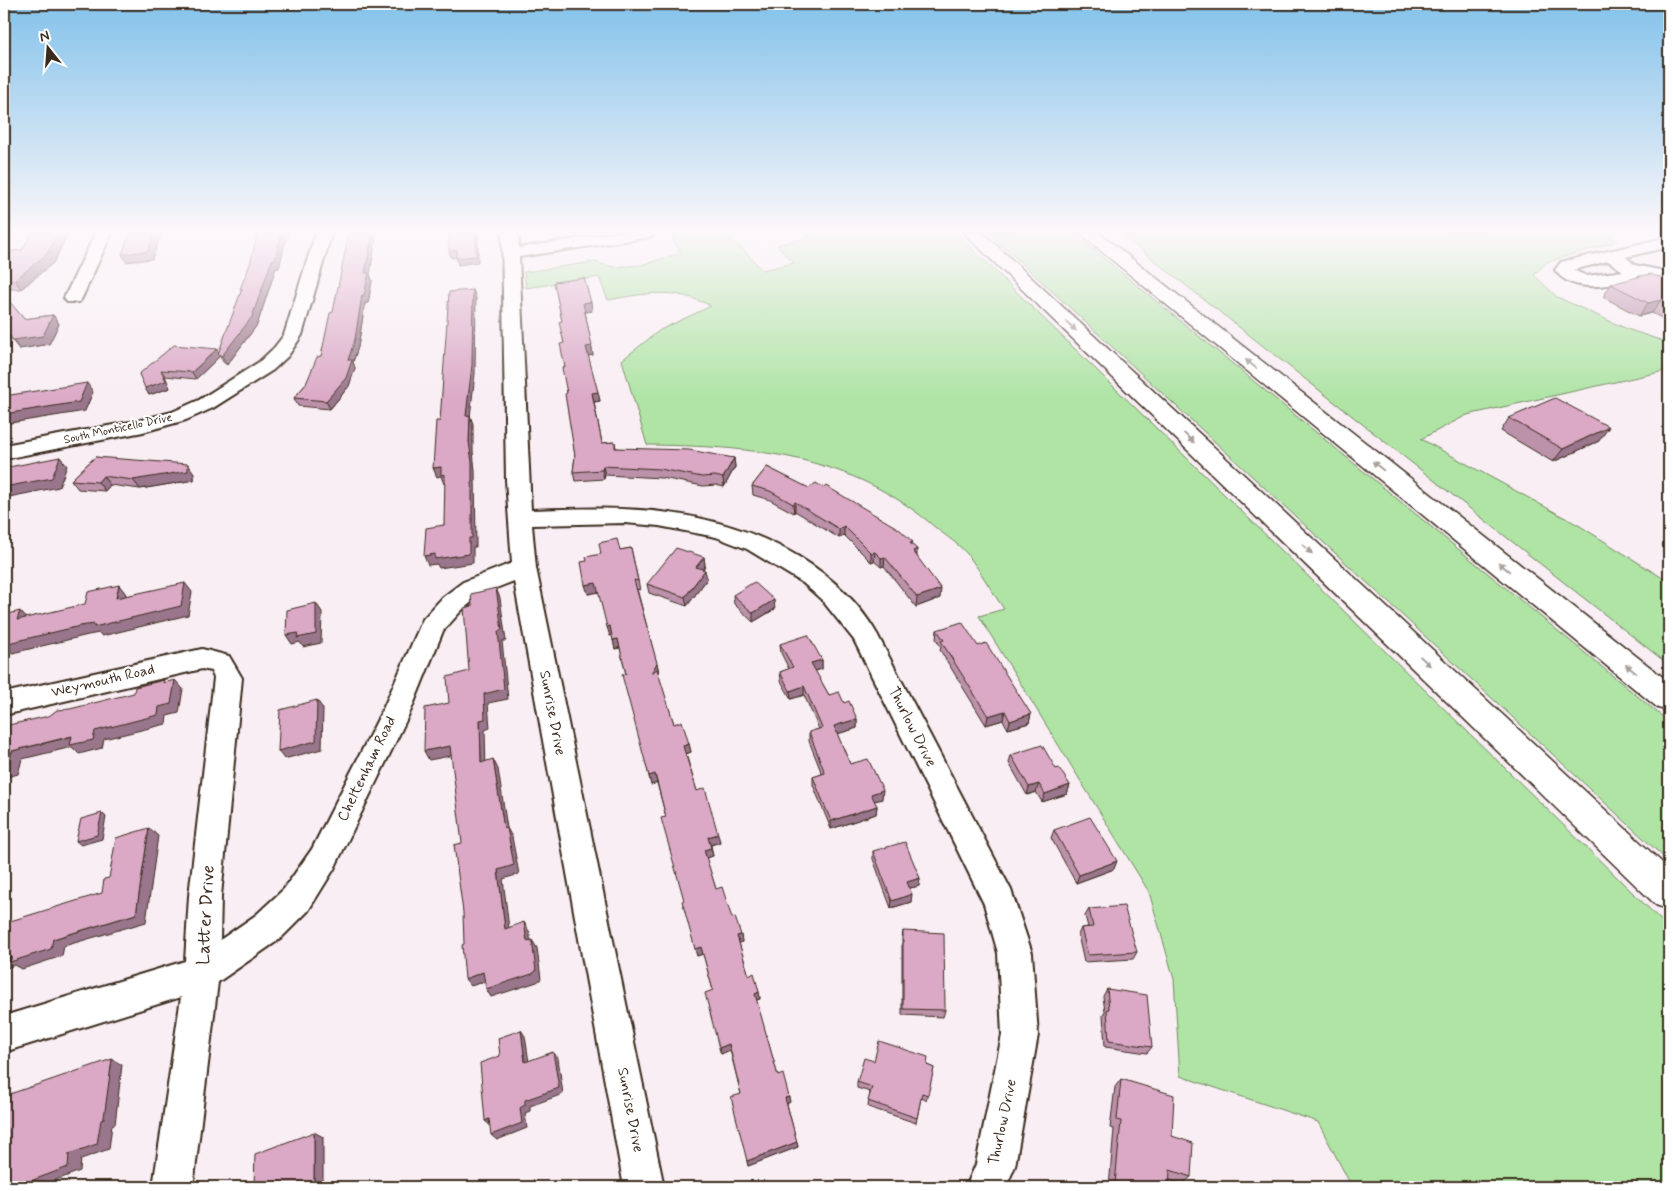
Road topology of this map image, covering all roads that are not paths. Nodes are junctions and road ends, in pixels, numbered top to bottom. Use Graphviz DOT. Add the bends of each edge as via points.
graph roads {
  1 [pos="78,288"];
  2 [pos="307,288"];
  3 [pos="511,288"];
  4 [pos="1031,288"];
  5 [pos="1156,288"];
  6 [pos="73,298"];
  7 [pos="4,452"];
  8 [pos="521,518"];
  9 [pos="524,568"];
  10 [pos="202,659"];
  11 [pos="1669,699"];
  12 [pos="4,704"];
  13 [pos="1669,893"];
  14 [pos="202,973"];
  15 [pos="4,1034"];
  16 [pos="173,1187"];
  17 [pos="644,1187"];
  18 [pos="986,1187"];
  1 -- 6 [label="street"];
  2 -- 7 [label="street, South Monticello Drive" via="293,335 281,352 266,366 206,404 143,426"];
  3 -- 8 [label="street, Sunrise Drive"];
  4 -- 13 [label="highway, one-way"];
  11 -- 5 [label="highway, one-way"];
  8 -- 9 [label="street, Sunrise Drive"];
  8 -- 18 [label="street, Thurlow Drive" via="601,515 706,524 764,546 818,581 864,634 1000,901 1015,953 1020,1035 995,1166"];
  9 -- 14 [label="street, Cheltenham Road" via="472,588 432,626 397,710 323,859 307,884 296,900 268,927"];
  9 -- 17 [label="street, Sunrise Drive"];
  10 -- 12 [label="street, Weymouth Road"];
  10 -- 14 [label="street, Latter Drive" via="220,663 228,678 205,896"];
  14 -- 15 [label="street, Cheltenham Road"];
  14 -- 16 [label="street, Latter Drive"];
}
